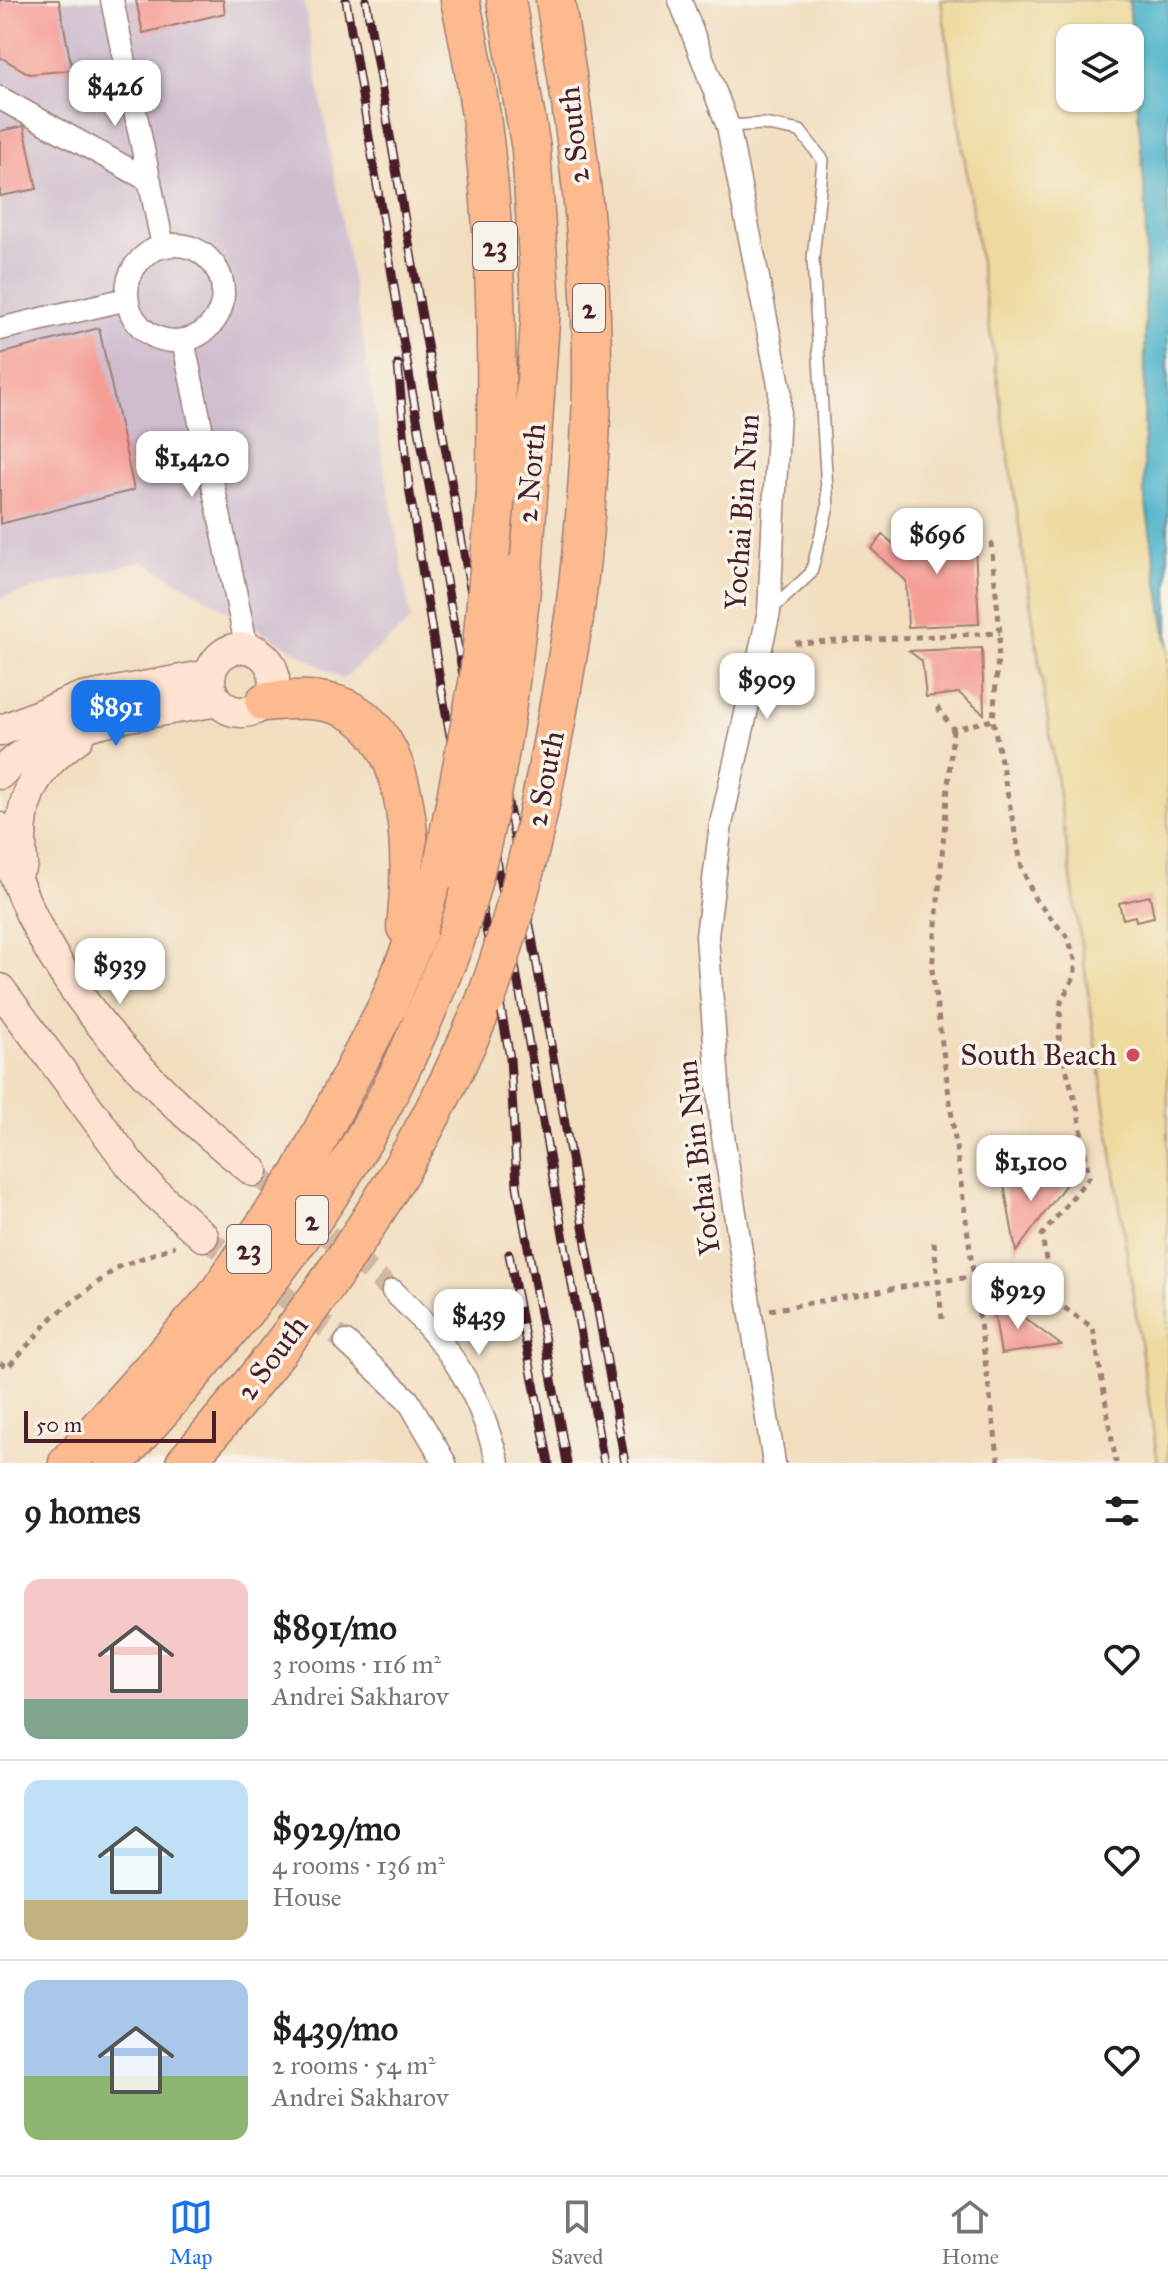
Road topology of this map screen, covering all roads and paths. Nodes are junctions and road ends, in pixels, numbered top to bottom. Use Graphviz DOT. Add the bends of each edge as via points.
graph roads {
  1 [pos="112,0"];
  2 [pos="460,0"];
  3 [pos="506,0"];
  4 [pos="555,0"];
  5 [pos="680,0"];
  6 [pos="0,98"];
  7 [pos="728,126"];
  8 [pos="150,181"];
  9 [pos="163,246"];
  10 [pos="127,299"];
  11 [pos="0,329"];
  12 [pos="183,340"];
  13 [pos="991,542"];
  14 [pos="769,612"];
  15 [pos="1000,633"];
  16 [pos="795,643"];
  17 [pos="247,649"];
  18 [pos="213,688"];
  19 [pos="265,702"];
  20 [pos="937,707"];
  21 [pos="993,720"];
  22 [pos="99,724"];
  23 [pos="953,729"];
  24 [pos="0,731"];
  25 [pos="0,774"];
  26 [pos="0,828"];
  27 [pos="25,905"];
  28 [pos="455,941"];
  29 [pos="0,989"];
  30 [pos="388,1005"];
  31 [pos="253,1171"];
  32 [pos="203,1236"];
  33 [pos="934,1242"];
  34 [pos="1046,1269"];
  35 [pos="974,1276"];
  36 [pos="937,1281"];
  37 [pos="393,1291"];
  38 [pos="748,1314"];
  39 [pos="942,1319"];
  40 [pos="289,1337"];
  41 [pos="346,1342"];
  42 [pos="0,1363"];
  43 [pos="68,1463"];
  44 [pos="114,1463"];
  45 [pos="185,1463"];
  46 [pos="218,1463"];
  47 [pos="445,1463"];
  48 [pos="498,1463"];
  49 [pos="774,1463"];
  50 [pos="999,1463"];
  51 [pos="1116,1463"];
  1 -- 8 [label="street"];
  2 -- 30 [label="highway, 23, bridge" via="477,72 493,197 499,338 496,494 479,678 442,871"];
  3 -- 28 [label="highway, 2 North / 2, bridge" via="531,149 541,307 523,570 508,698 482,850"];
  4 -- 40 [label="highway, 2 South / 2, bridge" via="573,108 592,382 583,552 531,855 513,924 465,1050 368,1223"];
  5 -- 7 [label="street, Yochai Bin Nun"];
  6 -- 8 [label="street"];
  7 -- 14 [label="street, Yochai Bin Nun" via="780,390"];
  7 -- 14 [label="lane" via="763,124 800,131 823,160 813,259 828,507 811,573"];
  8 -- 9 [label="street"];
  9 -- 10 [label="street" via="139,260 127,285"];
  9 -- 12 [label="street" via="179,244 207,256 223,283 223,298 210,326"];
  10 -- 11 [label="street"];
  10 -- 12 [label="street" via="140,327 153,336"];
  12 -- 17 [label="street"];
  13 -- 15 [label="path"];
  14 -- 38 [label="street, Yochai Bin Nun" via="721,824 707,936 721,1123"];
  15 -- 16 [label="path"];
  15 -- 21 [label="path"];
  17 -- 18 [label="street" via="221,655"];
  17 -- 19 [label="street" via="270,665 273,684"];
  18 -- 19 [label="street" via="236,712"];
  18 -- 22 [label="street"];
  18 -- 24 [label="street" via="77,699"];
  19 -- 30 [label="highway" via="310,700 344,708 368,723 389,760 408,823 412,875 404,943"];
  20 -- 23 [label="path"];
  21 -- 23 [label="path"];
  21 -- 34 [label="path" via="1022,868 1035,899 1068,938 1075,959 1075,975 1061,1002 1059,1043 1089,1177 1042,1235"];
  22 -- 25 [label="street" via="27,750"];
  22 -- 27 [label="street" via="53,755 30,786 21,820"];
  23 -- 35 [label="path" via="932,970"];
  26 -- 27 [label="street"];
  27 -- 31 [label="street" via="74,993 137,1068"];
  28 -- 44 [label="highway, 2 South / 2" via="417,1036 325,1202 243,1315"];
  29 -- 32 [label="street" via="106,1135 153,1191"];
  30 -- 43 [label="highway, 23" via="300,1174 215,1298"];
  32 -- 42 [label="path" via="118,1267 54,1316 8,1367"];
  33 -- 36 [label="path"];
  34 -- 35 [label="path"];
  34 -- 51 [label="path" via="1052,1299 1093,1328"];
  35 -- 36 [label="path"];
  35 -- 50 [label="path"];
  36 -- 38 [label="path"];
  36 -- 39 [label="path"];
  37 -- 48 [label="street" via="436,1332 477,1396"];
  38 -- 49 [label="street, Yochai Bin Nun"];
  40 -- 45 [label="highway, 2 South / 2"];
  40 -- 46 [label="highway"];
  41 -- 47 [label="street" via="408,1400"];
}
